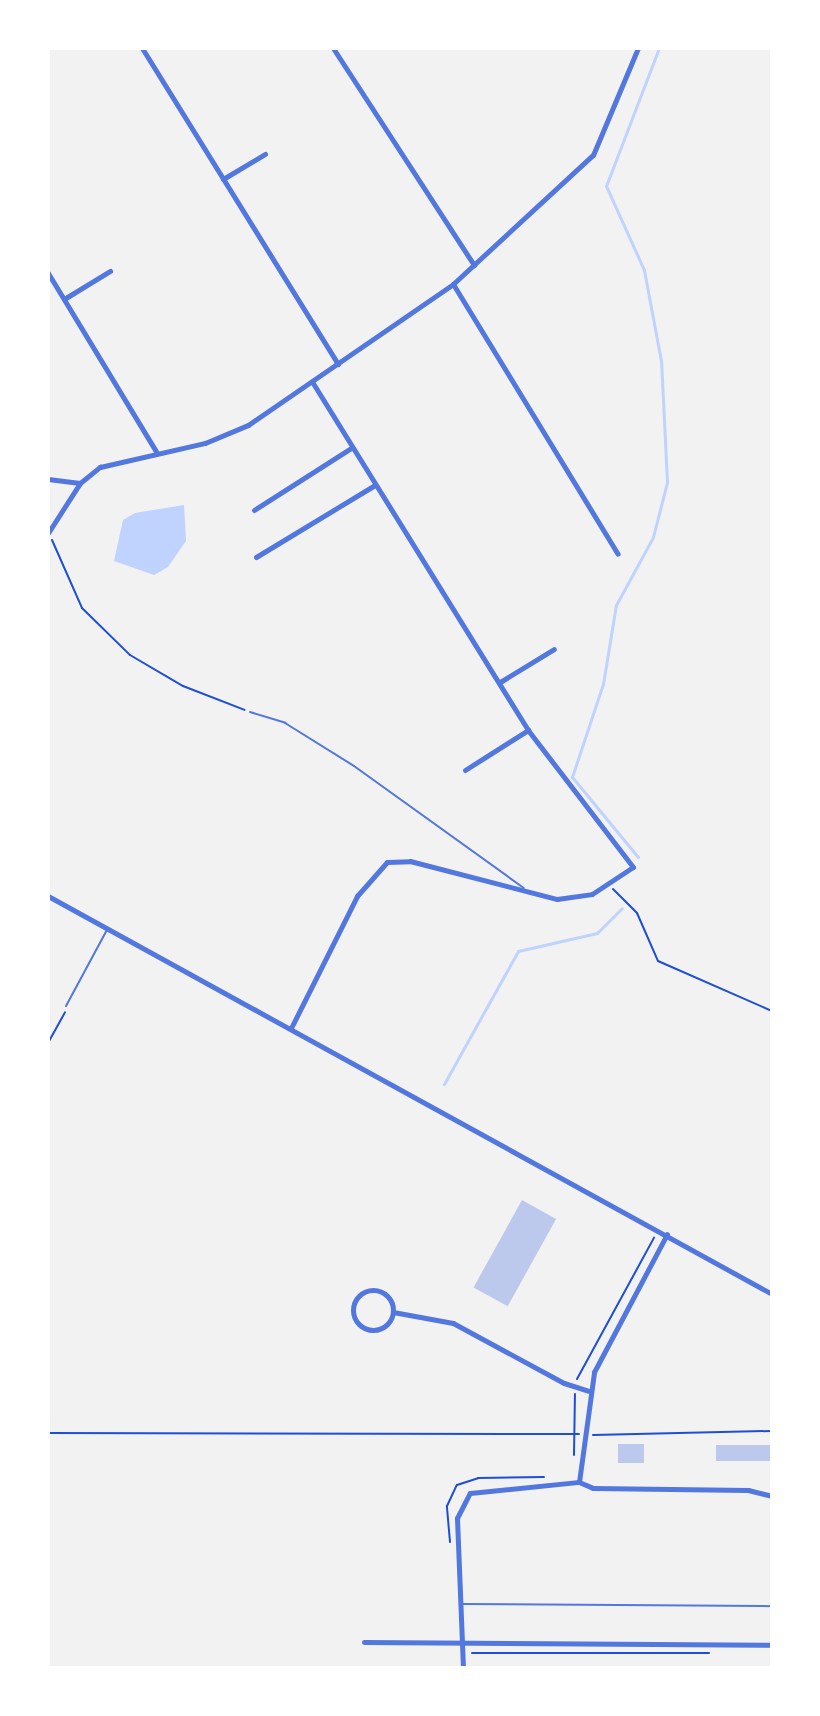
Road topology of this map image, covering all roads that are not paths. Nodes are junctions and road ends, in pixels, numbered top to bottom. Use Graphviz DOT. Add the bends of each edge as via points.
graph roads {
  1 [pos="142,48"];
  2 [pos="333,48"];
  3 [pos="638,48"];
  4 [pos="265,154"];
  5 [pos="223,179"];
  6 [pos="474,265"];
  7 [pos="110,271"];
  8 [pos="48,273"];
  9 [pos="453,284"];
  10 [pos="64,299"];
  11 [pos="338,364"];
  12 [pos="312,382"];
  13 [pos="351,448"];
  14 [pos="157,453"];
  15 [pos="48,479"];
  16 [pos="80,483"];
  17 [pos="375,485"];
  18 [pos="254,510"];
  19 [pos="48,533"];
  20 [pos="618,554"];
  21 [pos="256,557"];
  22 [pos="554,649"];
  23 [pos="500,682"];
  24 [pos="250,712"];
  25 [pos="528,730"];
  26 [pos="465,770"];
  27 [pos="48,896"];
  28 [pos="538,898"];
  29 [pos="108,929"];
  30 [pos="66,1006"];
  31 [pos="291,1028"];
  32 [pos="667,1234"];
  33 [pos="772,1294"];
  34 [pos="393,1312"];
  35 [pos="588,1391"];
  36 [pos="579,1482"];
  37 [pos="772,1496"];
  38 [pos="463,1604"];
  39 [pos="772,1606"];
  40 [pos="364,1642"];
  41 [pos="463,1643"];
  42 [pos="772,1645"];
  43 [pos="463,1668"];
  1 -- 5 [label="street"];
  2 -- 6 [label="street"];
  3 -- 6 [label="street" via="593,155"];
  4 -- 5 [label="street"];
  5 -- 11 [label="street"];
  6 -- 9 [label="street"];
  7 -- 10 [label="street"];
  8 -- 10 [label="street"];
  9 -- 11 [label="street"];
  9 -- 20 [label="street"];
  10 -- 14 [label="street"];
  11 -- 12 [label="street"];
  12 -- 13 [label="street"];
  12 -- 14 [label="street" via="227,436"];
  13 -- 17 [label="street"];
  13 -- 18 [label="street"];
  14 -- 16 [label="street" via="100,467"];
  15 -- 16 [label="street"];
  16 -- 19 [label="street"];
  17 -- 21 [label="street"];
  17 -- 23 [label="street"];
  22 -- 23 [label="street"];
  23 -- 25 [label="street"];
  24 -- 28 [label="lane" via="285,723 354,766"];
  25 -- 26 [label="street"];
  25 -- 28 [label="street" via="633,867 608,887 575,899"];
  27 -- 29 [label="street"];
  28 -- 31 [label="street" via="410,861 380,866 357,896"];
  29 -- 30 [label="lane"];
  29 -- 31 [label="street"];
  31 -- 32 [label="street"];
  32 -- 33 [label="street"];
  32 -- 35 [label="street" via="602,1352"];
  34 -- 34 [label="street" via="387,1295 370,1290 355,1300 353,1312 357,1323 373,1331 389,1323"];
  34 -- 35 [label="street" via="453,1323"];
  35 -- 36 [label="street"];
  36 -- 37 [label="street" via="593,1488 760,1490"];
  36 -- 38 [label="street" via="486,1487 466,1496 457,1518"];
  38 -- 39 [label="lane"];
  38 -- 41 [label="street"];
  40 -- 41 [label="street"];
  41 -- 42 [label="street"];
  41 -- 43 [label="street"];
}
